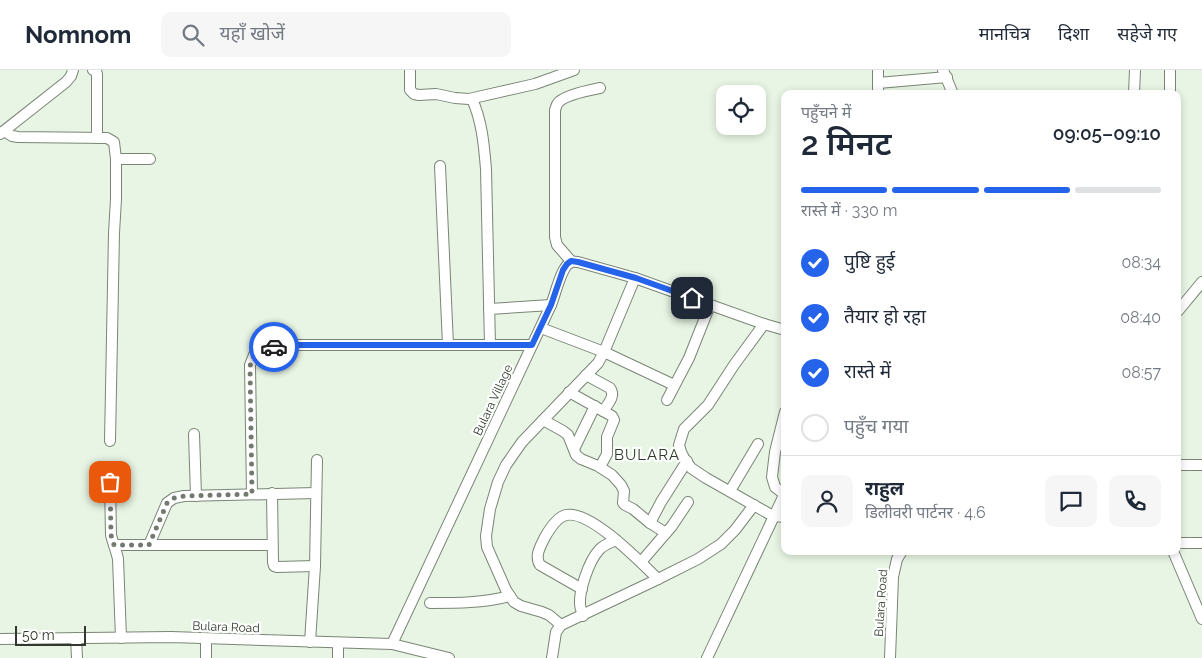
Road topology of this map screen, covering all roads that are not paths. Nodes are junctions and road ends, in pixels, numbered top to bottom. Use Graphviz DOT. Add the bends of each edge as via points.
graph roads {
  1 [pos="73,70"];
  2 [pos="93,70"];
  3 [pos="410,70"];
  4 [pos="574,70"];
  5 [pos="878,70"];
  6 [pos="1135,70"];
  7 [pos="1170,70"];
  8 [pos="945,74"];
  9 [pos="600,88"];
  10 [pos="878,89"];
  11 [pos="951,90"];
  12 [pos="1134,90"];
  13 [pos="1170,90"];
  14 [pos="472,99"];
  15 [pos="2,133"];
  16 [pos="97,138"];
  17 [pos="116,159"];
  18 [pos="150,159"];
  19 [pos="440,166"];
  20 [pos="571,261"];
  21 [pos="636,278"];
  22 [pos="1202,282"];
  23 [pos="551,305"];
  24 [pos="710,305"];
  25 [pos="1181,307"];
  26 [pos="489,308"];
  27 [pos="764,324"];
  28 [pos="541,328"];
  29 [pos="781,329"];
  30 [pos="448,345"];
  31 [pos="490,345"];
  32 [pos="532,345"];
  33 [pos="604,352"];
  34 [pos="586,375"];
  35 [pos="674,385"];
  36 [pos="569,392"];
  37 [pos="666,400"];
  38 [pos="599,409"];
  39 [pos="543,420"];
  40 [pos="781,428"];
  41 [pos="194,434"];
  42 [pos="110,441"];
  43 [pos="758,444"];
  44 [pos="574,449"];
  45 [pos="317,460"];
  46 [pos="686,461"];
  47 [pos="1181,465"];
  48 [pos="1202,465"];
  49 [pos="600,468"];
  50 [pos="110,482"];
  51 [pos="730,491"];
  52 [pos="781,491"];
  53 [pos="272,493"];
  54 [pos="316,493"];
  55 [pos="252,494"];
  56 [pos="196,496"];
  57 [pos="781,501"];
  58 [pos="688,502"];
  59 [pos="754,504"];
  60 [pos="773,516"];
  61 [pos="781,517"];
  62 [pos="650,523"];
  63 [pos="666,533"];
  64 [pos="616,540"];
  65 [pos="1181,543"];
  66 [pos="1202,543"];
  67 [pos="272,544"];
  68 [pos="114,545"];
  69 [pos="149,545"];
  70 [pos="900,555"];
  71 [pos="1175,555"];
  72 [pos="641,562"];
  73 [pos="315,566"];
  74 [pos="658,579"];
  75 [pos="582,588"];
  76 [pos="510,596"];
  77 [pos="430,603"];
  78 [pos="583,616"];
  79 [pos="1202,619"];
  80 [pos="561,625"];
  81 [pos="76,638"];
  82 [pos="121,638"];
  83 [pos="0,639"];
  84 [pos="206,639"];
  85 [pos="310,642"];
  86 [pos="338,643"];
  87 [pos="392,644"];
  88 [pos="443,657"];
  89 [pos="77,658"];
  90 [pos="206,658"];
  91 [pos="338,658"];
  92 [pos="552,658"];
  93 [pos="708,658"];
  94 [pos="890,658"];
  1 -- 15 [label="street" via="66,82"];
  2 -- 16 [label="street" via="97,74"];
  3 -- 14 [label="street" via="410,90 414,94"];
  4 -- 14 [label="street" via="535,84"];
  5 -- 10 [label="street"];
  6 -- 12 [label="street"];
  7 -- 13 [label="street"];
  8 -- 10 [label="street"];
  8 -- 11 [label="street"];
  9 -- 20 [label="street" via="562,100 555,110 555,236 556,245"];
  14 -- 26 [label="street" via="479,118 486,169"];
  15 -- 16 [label="street" via="18,137"];
  16 -- 17 [label="street" via="114,142"];
  17 -- 18 [label="street"];
  17 -- 42 [label="street"];
  19 -- 30 [label="street"];
  20 -- 21 [label="street"];
  20 -- 23 [label="street, Bulara Village" via="563,270"];
  21 -- 24 [label="street"];
  21 -- 33 [label="street"];
  22 -- 25 [label="street"];
  23 -- 26 [label="street"];
  23 -- 28 [label="street, Bulara Village"];
  24 -- 27 [label="street"];
  24 -- 35 [label="street" via="689,358"];
  26 -- 31 [label="street"];
  27 -- 29 [label="street"];
  27 -- 46 [label="street" via="708,405 684,429 679,445"];
  28 -- 32 [label="street, Bulara Village"];
  28 -- 33 [label="street"];
  30 -- 31 [label="street"];
  30 -- 55 [label="street" via="289,345 264,349 254,355 250,366"];
  31 -- 32 [label="street"];
  32 -- 87 [label="street, Bulara Village"];
  33 -- 34 [label="street"];
  33 -- 35 [label="street"];
  34 -- 36 [label="street"];
  34 -- 38 [label="street" via="612,391 612,396"];
  35 -- 37 [label="street"];
  36 -- 38 [label="street"];
  36 -- 39 [label="street"];
  38 -- 44 [label="street"];
  38 -- 49 [label="street" via="614,420 607,437 607,454"];
  39 -- 44 [label="street" via="563,430"];
  39 -- 76 [label="street" via="506,465 490,509 487,547"];
  40 -- 52 [label="street" via="772,477 774,487"];
  41 -- 56 [label="street"];
  43 -- 51 [label="street"];
  44 -- 49 [label="street" via="581,459"];
  45 -- 54 [label="street"];
  46 -- 51 [label="street" via="691,468"];
  46 -- 62 [label="street"];
  47 -- 48 [label="street"];
  49 -- 62 [label="street" via="621,485 624,491 622,503"];
  50 -- 68 [label="street"];
  51 -- 59 [label="street"];
  53 -- 54 [label="street"];
  53 -- 55 [label="street"];
  53 -- 67 [label="street"];
  54 -- 73 [label="street"];
  55 -- 56 [label="street"];
  56 -- 69 [label="street" via="174,498 167,503"];
  57 -- 60 [label="street"];
  58 -- 63 [label="street"];
  59 -- 60 [label="street"];
  59 -- 74 [label="street" via="721,544"];
  60 -- 61 [label="street"];
  60 -- 93 [label="street"];
  62 -- 63 [label="street"];
  63 -- 72 [label="street"];
  64 -- 72 [label="street"];
  64 -- 75 [label="street" via="598,552"];
  64 -- 75 [label="street" via="578,516 563,516 548,532 538,554 540,565"];
  65 -- 66 [label="street"];
  67 -- 69 [label="street"];
  67 -- 73 [label="street" via="274,566"];
  68 -- 69 [label="street"];
  68 -- 82 [label="street" via="118,559"];
  70 -- 94 [label="street, Bulara Road" via="893,577"];
  71 -- 79 [label="street"];
  72 -- 74 [label="street"];
  73 -- 85 [label="street"];
  74 -- 78 [label="street"];
  75 -- 78 [label="street" via="580,607"];
  76 -- 77 [label="street" via="473,603"];
  76 -- 80 [label="street" via="521,606 549,614"];
  78 -- 80 [label="street"];
  80 -- 92 [label="street" via="556,632"];
  81 -- 82 [label="street, Bulara Road"];
  81 -- 83 [label="street, Bulara Road"];
  81 -- 89 [label="street"];
  82 -- 84 [label="street, Bulara Road"];
  84 -- 85 [label="street, Bulara Road"];
  84 -- 90 [label="street"];
  85 -- 86 [label="street, Bulara Road"];
  86 -- 87 [label="street, Bulara Road"];
  86 -- 91 [label="street"];
  87 -- 88 [label="street, Bulara Road"];
}
